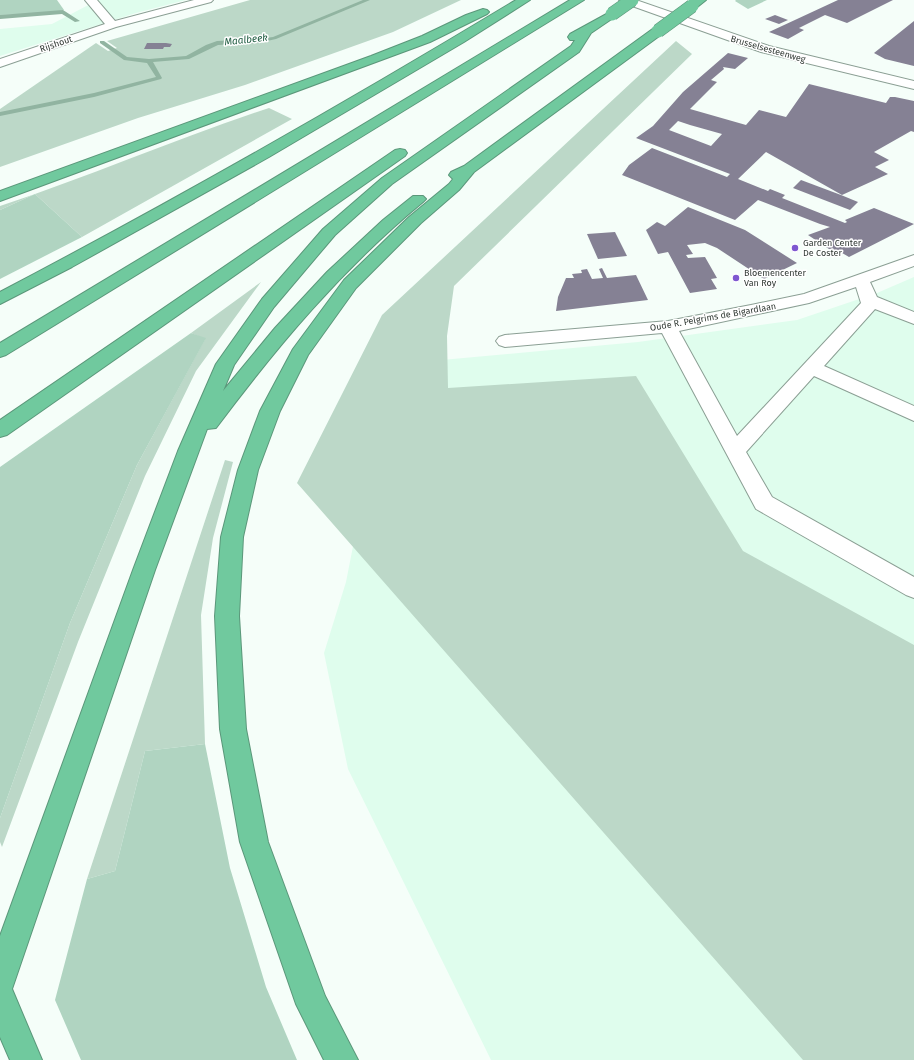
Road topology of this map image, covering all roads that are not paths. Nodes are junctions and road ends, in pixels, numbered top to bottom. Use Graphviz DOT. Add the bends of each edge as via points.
graph roads {
  1 [pos="91,0"];
  2 [pos="207,0"];
  3 [pos="520,0"];
  4 [pos="524,0"];
  5 [pos="578,0"];
  6 [pos="625,0"];
  7 [pos="632,0"];
  8 [pos="696,3"];
  9 [pos="112,25"];
  10 [pos="587,31"];
  11 [pos="0,63"];
  12 [pos="914,85"];
  13 [pos="167,135"];
  14 [pos="469,169"];
  15 [pos="28,171"];
  16 [pos="0,196"];
  17 [pos="914,260"];
  18 [pos="861,280"];
  19 [pos="0,299"];
  20 [pos="869,300"];
  21 [pos="914,318"];
  22 [pos="668,327"];
  23 [pos="505,341"];
  24 [pos="0,351"];
  25 [pos="812,368"];
  26 [pos="914,414"];
  27 [pos="0,430"];
  28 [pos="188,451"];
  29 [pos="735,451"];
  30 [pos="914,588"];
  31 [pos="0,979"];
  32 [pos="0,999"];
  33 [pos="26,1060"];
  34 [pos="342,1060"];
  1 -- 9 [label="street"];
  2 -- 9 [label="street, Rijshout"];
  3 -- 13 [label="highway" via="470,17 426,39 375,59"];
  4 -- 19 [label="highway" via="392,81 208,187"];
  5 -- 24 [label="highway"];
  6 -- 12 [label="street, Brusselsesteenweg" via="765,49"];
  7 -- 10 [label="highway, bridge"];
  8 -- 14 [label="highway, bridge"];
  9 -- 11 [label="street, Rijshout"];
  10 -- 27 [label="highway" via="559,44"];
  10 -- 28 [label="highway" via="575,49 387,181 329,232 268,303 225,364"];
  13 -- 15 [label="highway" via="100,148"];
  13 -- 16 [label="highway"];
  14 -- 28 [label="highway" via="437,184 357,251 257,359"];
  14 -- 34 [label="highway" via="454,187 415,220 350,284 300,353 270,411 248,470 232,537 227,616 233,729 254,842 312,1004"];
  17 -- 18 [label="street, Oude R. Pelgrims de Bigardlaan"];
  18 -- 20 [label="street"];
  18 -- 22 [label="street, Oude R. Pelgrims de Bigardlaan" via="809,298"];
  20 -- 21 [label="street"];
  20 -- 25 [label="street" via="870,304"];
  22 -- 23 [label="street, Oude R. Pelgrims de Bigardlaan"];
  22 -- 29 [label="street"];
  25 -- 26 [label="street"];
  25 -- 29 [label="street"];
  28 -- 31 [label="highway"];
  29 -- 30 [label="street" via="764,503"];
  32 -- 33 [label="highway"];
}
